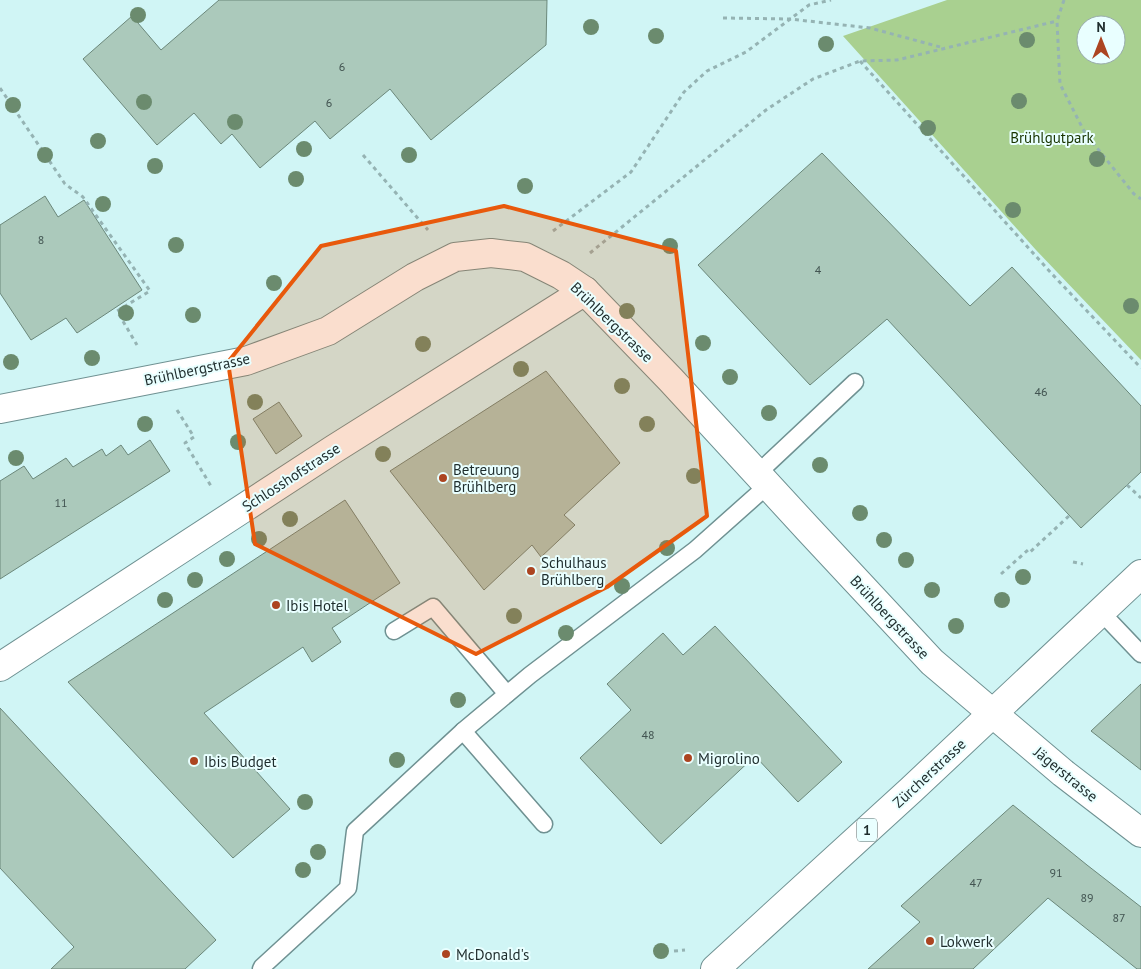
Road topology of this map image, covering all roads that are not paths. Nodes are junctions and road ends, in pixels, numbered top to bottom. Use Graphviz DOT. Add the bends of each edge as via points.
graph roads {
  1 [pos="585,291"];
  2 [pos="854,382"];
  3 [pos="0,409"];
  4 [pos="762,479"];
  5 [pos="1141,574"];
  6 [pos="1101,612"];
  7 [pos="394,631"];
  8 [pos="1141,654"];
  9 [pos="0,667"];
  10 [pos="507,694"];
  11 [pos="993,713"];
  12 [pos="463,731"];
  13 [pos="544,824"];
  14 [pos="1141,833"];
  15 [pos="262,969"];
  16 [pos="715,969"];
  1 -- 3 [label="street, Brühlbergstrasse" via="562,275 524,257 491,253 455,257 415,277 328,331 246,361"];
  1 -- 4 [label="street, Brühlbergstrasse"];
  1 -- 9 [label="street, Schlosshofstrasse"];
  2 -- 4 [label="lane"];
  4 -- 10 [label="lane" via="695,550"];
  4 -- 11 [label="street, Brühlbergstrasse" via="932,662"];
  5 -- 6 [label="street, Zürcherstrasse / 1"];
  6 -- 8 [label="lane"];
  6 -- 11 [label="street, Zürcherstrasse / 1"];
  7 -- 10 [label="lane" via="433,607"];
  10 -- 12 [label="lane"];
  11 -- 14 [label="street, Jägerstrasse" via="1063,773"];
  11 -- 16 [label="street, Zürcherstrasse / 1"];
  12 -- 13 [label="lane"];
  12 -- 15 [label="lane" via="355,831 348,888"];
}
